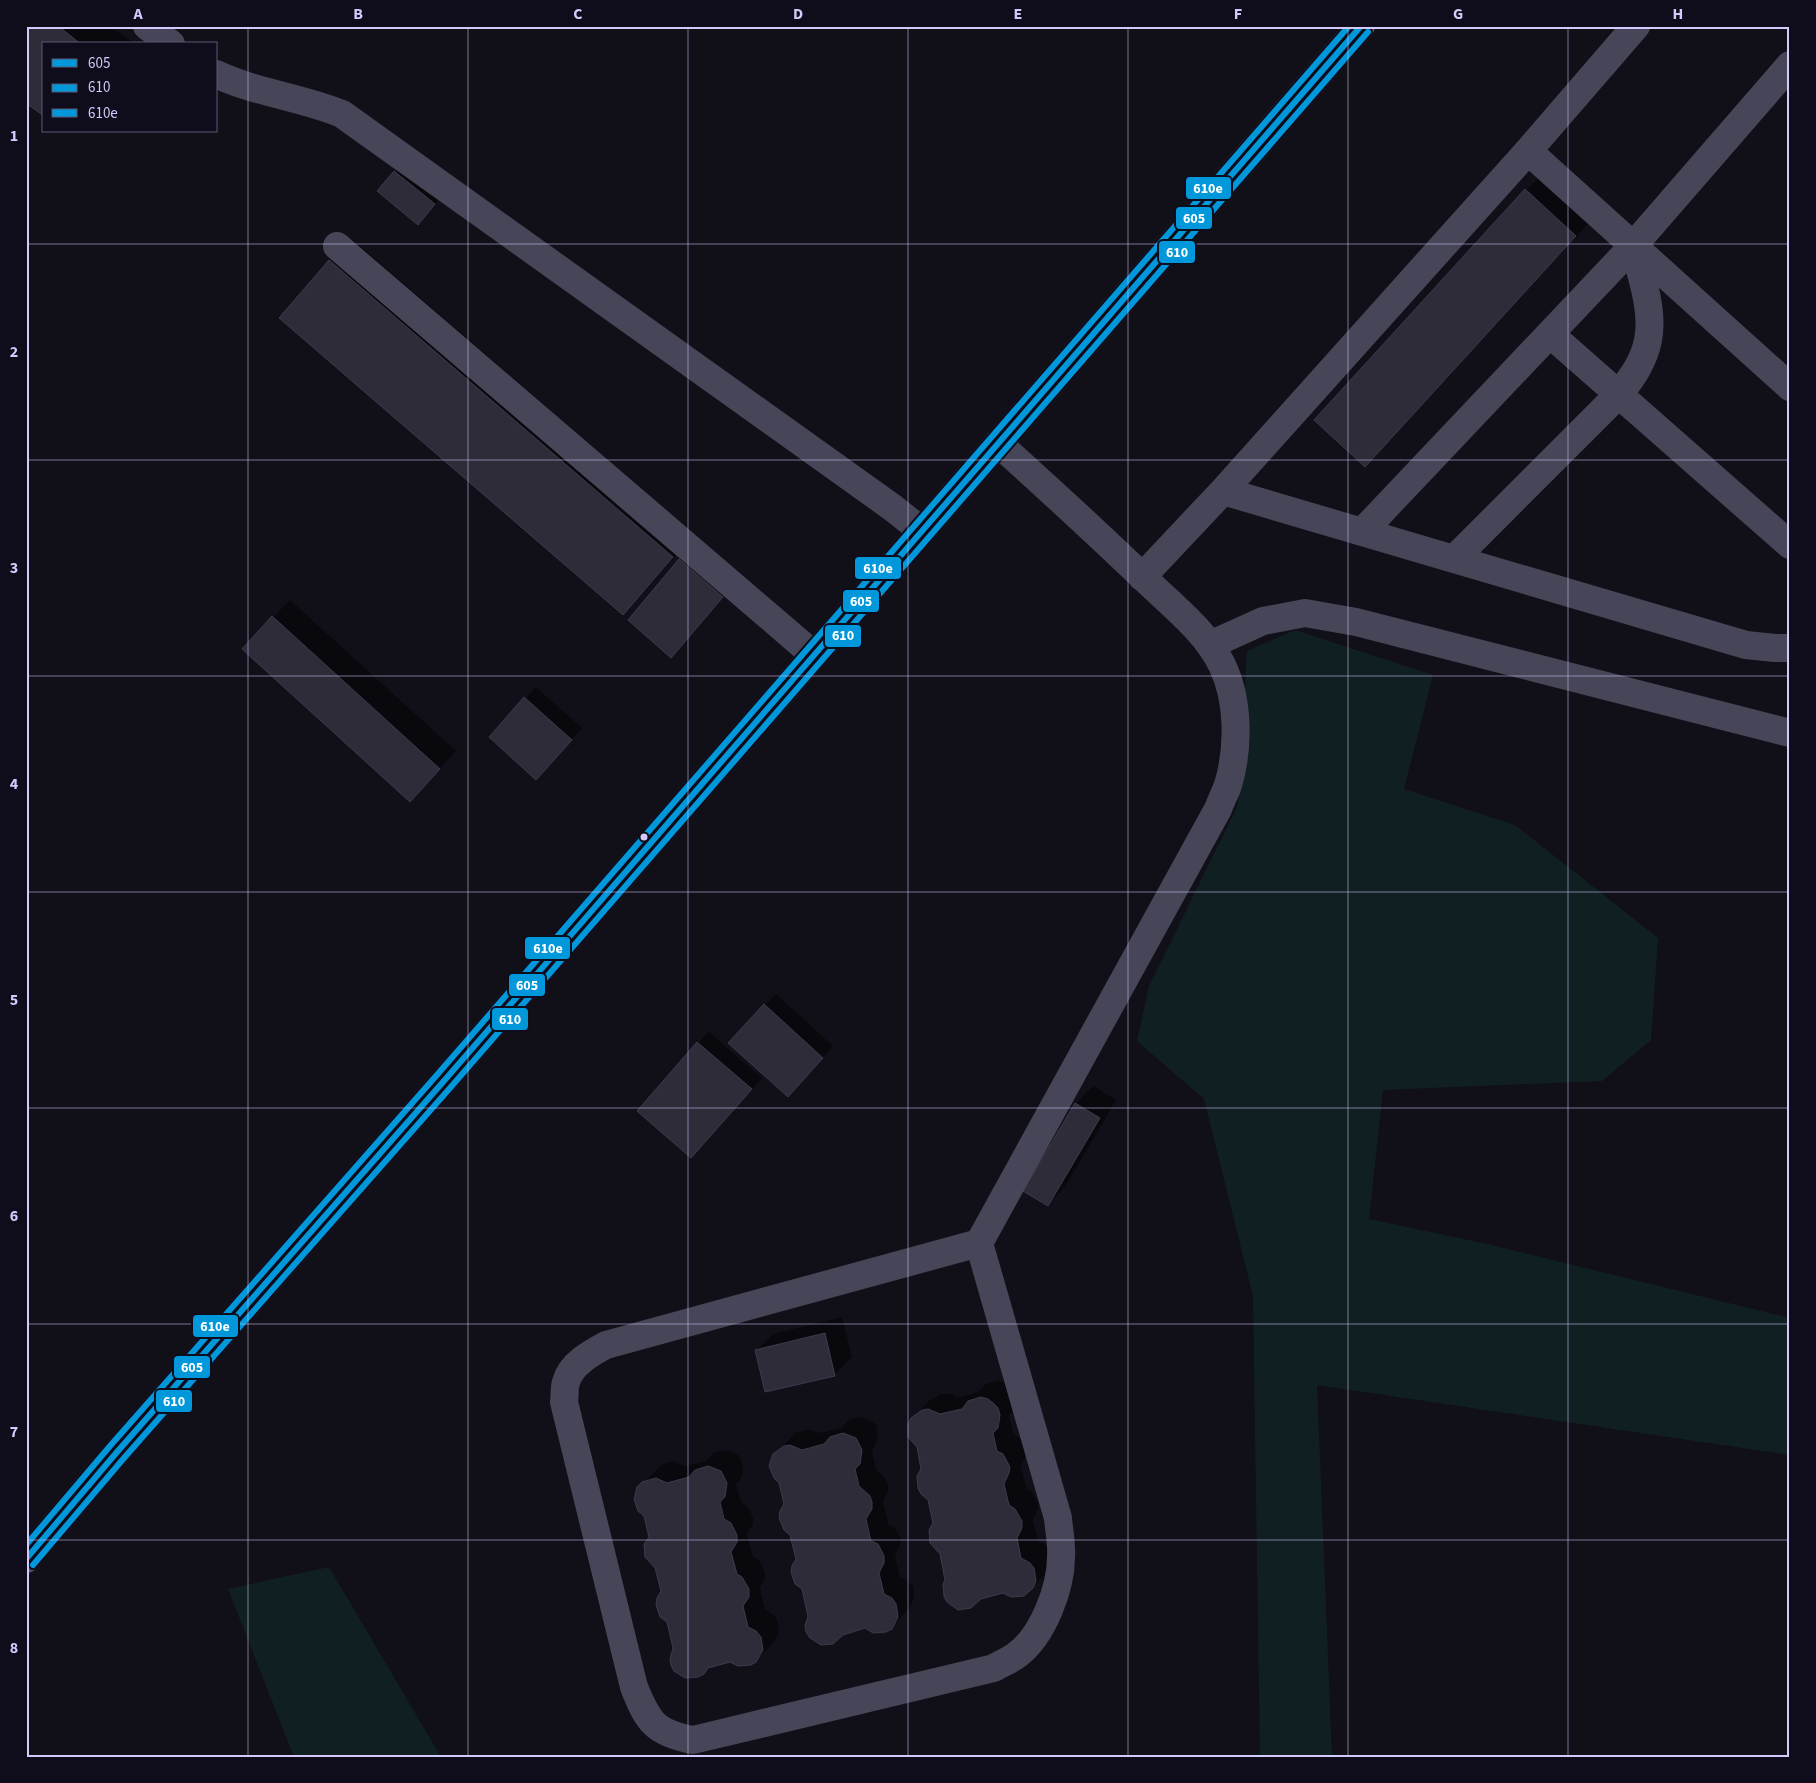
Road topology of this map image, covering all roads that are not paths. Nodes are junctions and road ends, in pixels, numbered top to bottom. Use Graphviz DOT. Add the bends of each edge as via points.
graph roads {
  1 [pos="147,26"];
  2 [pos="1361,26"];
  3 [pos="1636,26"];
  4 [pos="168,42"];
  5 [pos="1790,65"];
  6 [pos="218,75"];
  7 [pos="1528,151"];
  8 [pos="337,246"];
  9 [pos="1633,246"];
  10 [pos="1550,334"];
  11 [pos="1790,387"];
  12 [pos="1619,394"];
  13 [pos="998,443"];
  14 [pos="1223,491"];
  15 [pos="922,531"];
  16 [pos="1363,531"];
  17 [pos="1790,545"];
  18 [pos="1455,558"];
  19 [pos="1142,577"];
  20 [pos="1210,645"];
  21 [pos="1790,648"];
  22 [pos="814,655"];
  23 [pos="1790,733"];
  24 [pos="979,1243"];
  25 [pos="26,1560"];
  1 -- 4 [label="lane"];
  2 -- 13 [label="main road"];
  3 -- 7 [label="lane"];
  5 -- 9 [label="lane"];
  6 -- 15 [label="lane" via="342,114"];
  7 -- 9 [label="lane"];
  7 -- 14 [label="lane"];
  8 -- 22 [label="lane"];
  9 -- 10 [label="lane"];
  9 -- 11 [label="lane"];
  9 -- 12 [label="lane" via="1644,282 1648,340 1634,376"];
  10 -- 12 [label="lane"];
  10 -- 16 [label="lane"];
  12 -- 17 [label="lane"];
  12 -- 18 [label="lane"];
  13 -- 15 [label="main road"];
  13 -- 19 [label="lane"];
  14 -- 16 [label="lane"];
  14 -- 19 [label="lane"];
  15 -- 22 [label="main road"];
  16 -- 18 [label="lane"];
  18 -- 21 [label="lane" via="1746,645"];
  19 -- 20 [label="lane"];
  20 -- 23 [label="lane" via="1263,621 1305,613 1366,624"];
  20 -- 24 [label="lane" via="1222,665 1234,709 1233,759 1228,784 1218,809"];
  22 -- 25 [label="main road"];
  24 -- 24 [label="lane" via="606,1345 576,1366 566,1381 564,1402 634,1687 643,1710 655,1725 674,1736 693,1740 994,1668 1017,1655 1032,1641 1049,1613 1055,1592 1062,1558 1058,1518"];
}
